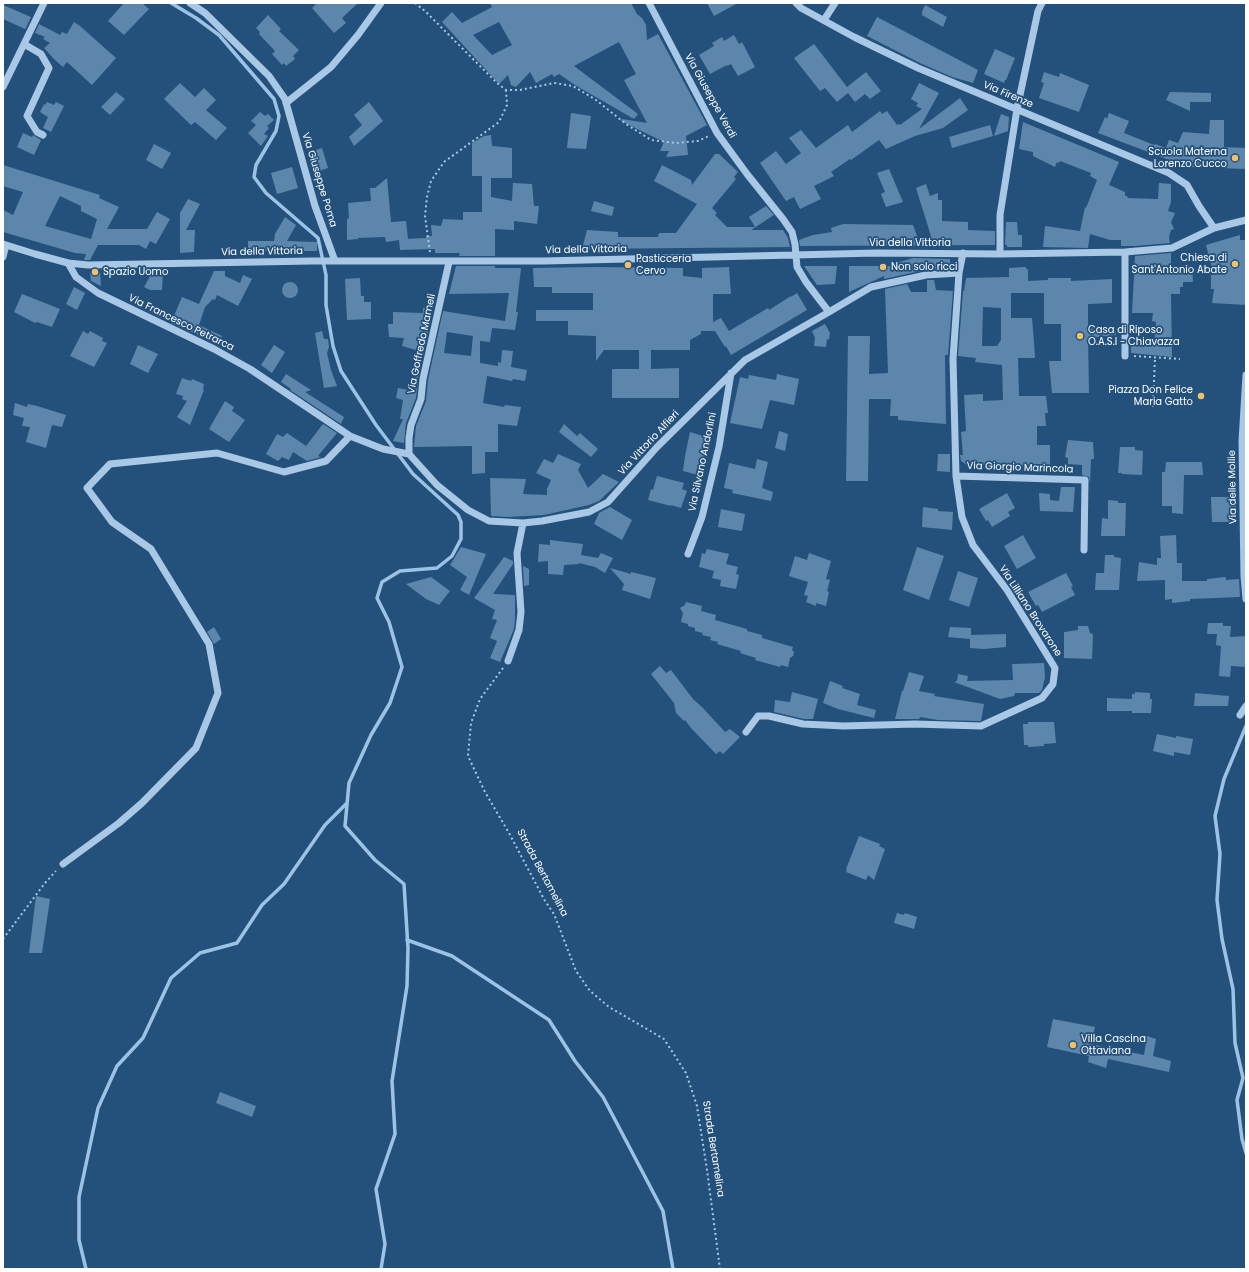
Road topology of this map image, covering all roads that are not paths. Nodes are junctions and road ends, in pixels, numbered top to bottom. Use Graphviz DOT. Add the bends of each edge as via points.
graph roads {
  1 [pos="44,3"];
  2 [pos="190,3"];
  3 [pos="381,3"];
  4 [pos="649,3"];
  5 [pos="796,3"];
  6 [pos="834,3"];
  7 [pos="1042,3"];
  8 [pos="824,20"];
  9 [pos="24,44"];
  10 [pos="3,87"];
  11 [pos="286,103"];
  12 [pos="1017,109"];
  13 [pos="43,135"];
  14 [pos="1246,220"];
  15 [pos="1214,228"];
  16 [pos="4,244"];
  17 [pos="1125,252"];
  18 [pos="963,253"];
  19 [pos="1000,254"];
  20 [pos="795,255"];
  21 [pos="3,257"];
  22 [pos="335,261"];
  23 [pos="449,262"];
  24 [pos="68,263"];
  25 [pos="958,273"];
  26 [pos="829,312"];
  27 [pos="1125,356"];
  28 [pos="731,373"];
  29 [pos="1246,375"];
  30 [pos="350,436"];
  31 [pos="409,454"];
  32 [pos="956,476"];
  33 [pos="523,523"];
  34 [pos="1084,550"];
  35 [pos="688,554"];
  36 [pos="1246,599"];
  37 [pos="508,661"];
  38 [pos="1246,706"];
  39 [pos="1240,715"];
  40 [pos="746,732"];
  41 [pos="63,864"];
  1 -- 9 [label="street"];
  2 -- 11 [label="street, Via Giuseppe Poma" via="205,13 269,76"];
  3 -- 11 [label="street" via="331,67"];
  4 -- 20 [label="street, Via Giuseppe Verdi" via="717,133 792,232"];
  5 -- 8 [label="street, Via Firenze"];
  6 -- 8 [label="street"];
  7 -- 12 [label="street" via="1038,11"];
  8 -- 12 [label="street, Via Firenze" via="918,68"];
  9 -- 10 [label="street"];
  9 -- 13 [label="street" via="41,54 49,68 27,116 37,132"];
  11 -- 22 [label="street, Via Giuseppe Poma"];
  12 -- 15 [label="street, Via Firenze" via="1169,173 1187,185"];
  12 -- 19 [label="street" via="1000,215"];
  14 -- 15 [label="street"];
  15 -- 17 [label="street, Via della Vittoria" via="1172,248"];
  16 -- 21 [label="street"];
  16 -- 24 [label="street, Via della Vittoria"];
  17 -- 19 [label="street, Via della Vittoria"];
  17 -- 27 [label="street"];
  18 -- 19 [label="street, Via della Vittoria"];
  18 -- 20 [label="street, Via della Vittoria"];
  18 -- 25 [label="street, Via Lilliano Brovarone"];
  20 -- 23 [label="street, Via della Vittoria"];
  20 -- 26 [label="street, Via Giuseppe Verdi" via="797,267"];
  22 -- 23 [label="street, Via della Vittoria"];
  22 -- 24 [label="street, Via della Vittoria" via="88,265"];
  23 -- 31 [label="street, Via Goffredo Mameli" via="423,379 421,399 411,425"];
  24 -- 30 [label="street, Via Francesco Petrarca" via="76,277 98,293 214,348"];
  25 -- 26 [label="street, Via Vittorio Alfieri" via="926,275 871,287"];
  25 -- 32 [label="street, Via Lilliano Brovarone" via="953,360"];
  26 -- 28 [label="street, Via Vittorio Alfieri" via="745,360"];
  28 -- 33 [label="street, Via Vittorio Alfieri" via="657,447 608,502 589,512"];
  28 -- 35 [label="street, Via Silvano Andorlini" via="719,447 702,517"];
  29 -- 36 [label="street, Via delle Mollie" via="1242,441"];
  30 -- 31 [label="street" via="383,449"];
  30 -- 41 [label="street" via="326,461 284,472 217,454 110,464 88,488 112,522 151,549 209,644 218,692 196,748 142,803"];
  31 -- 33 [label="street, Via Vittorio Alfieri" via="437,485 468,510 489,521"];
  32 -- 34 [label="street, Via Giorgio Marincola" via="1085,480"];
  32 -- 40 [label="street, Via Lilliano Brovarone" via="962,517 973,545 1006,590 1055,668 1053,684 1042,698 981,726 844,726 803,724 758,716"];
  33 -- 37 [label="street" via="517,553 521,612 519,630"];
  38 -- 39 [label="street"];
}
